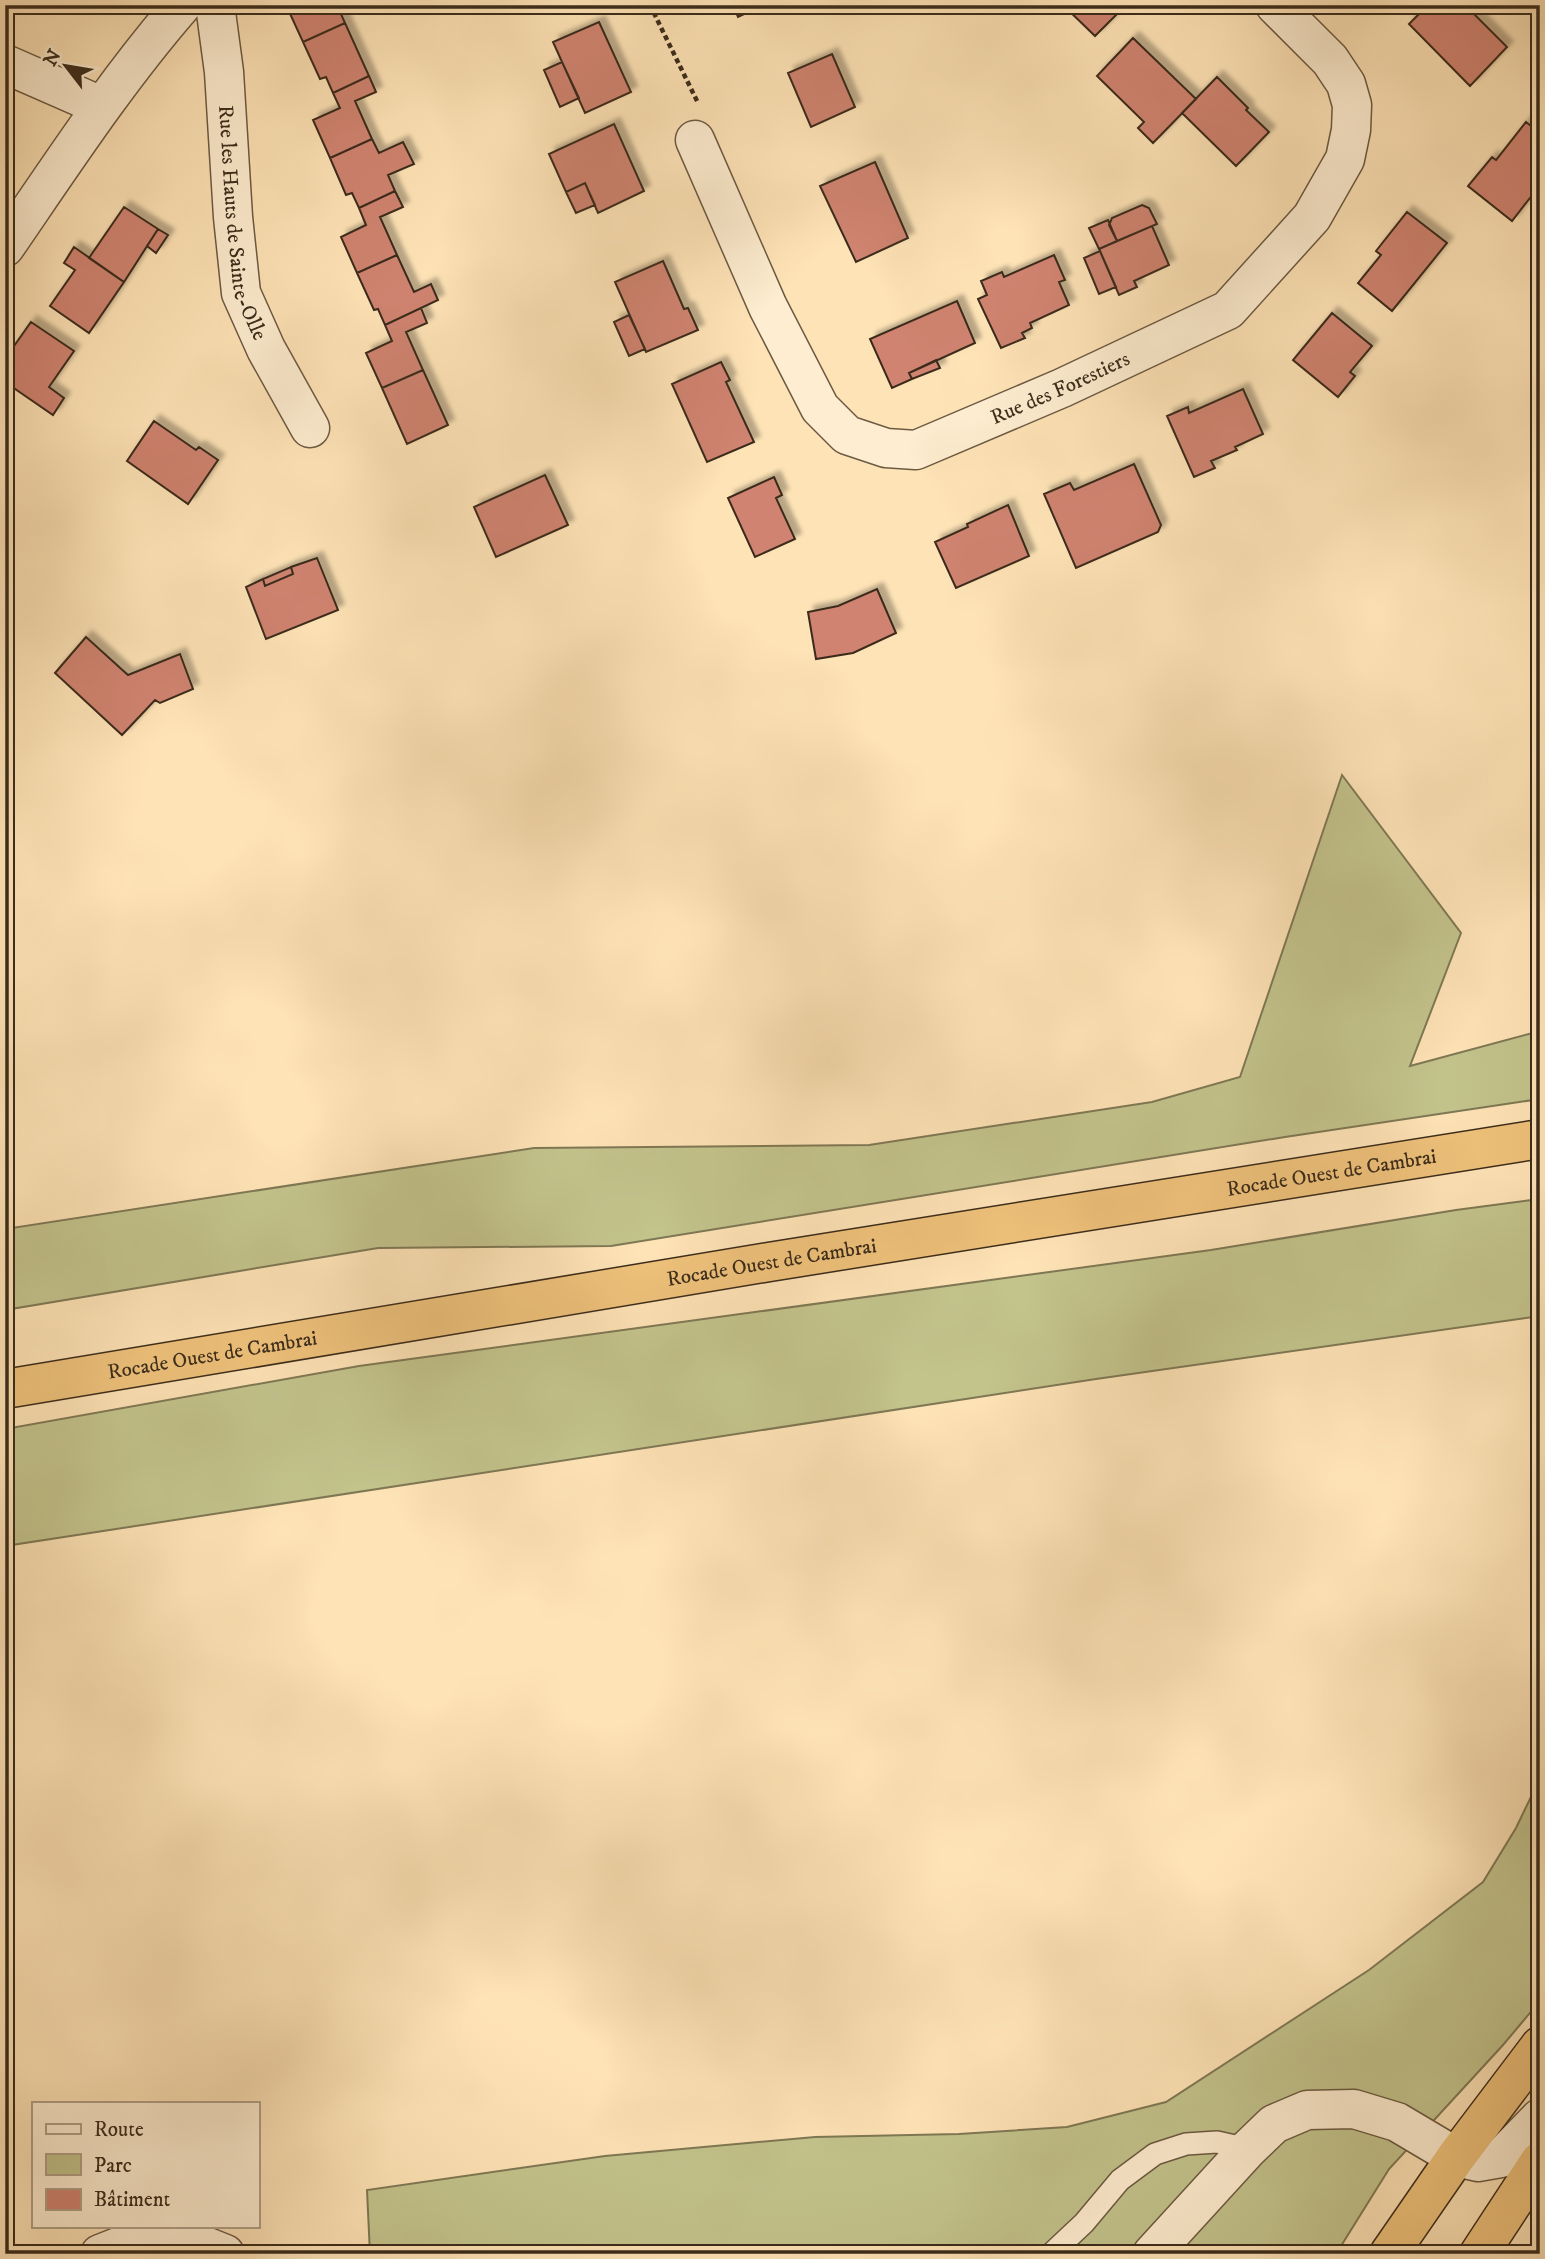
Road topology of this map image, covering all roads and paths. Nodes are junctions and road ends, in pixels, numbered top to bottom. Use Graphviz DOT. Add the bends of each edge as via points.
graph roads {
  1 [pos="182,5"];
  2 [pos="215,5"];
  3 [pos="650,5"];
  4 [pos="1275,5"];
  5 [pos="5,64"];
  6 [pos="101,106"];
  7 [pos="695,140"];
  8 [pos="5,247"];
  9 [pos="310,428"];
  10 [pos="1540,1139"];
  11 [pos="5,1388"];
  12 [pos="1540,2046"];
  13 [pos="1540,2118"];
  14 [pos="1248,2149"];
  15 [pos="1456,2157"];
  16 [pos="1540,2161"];
  17 [pos="1511,2206"];
  18 [pos="100,2254"];
  19 [pos="225,2254"];
  20 [pos="1051,2254"];
  21 [pos="1152,2254"];
  22 [pos="1389,2254"];
  23 [pos="1471,2254"];
  24 [pos="1479,2254"];
  25 [pos="1493,2254"];
  1 -- 6 [label="street"];
  2 -- 9 [label="street, Rue les Hauts de Sainte-Olle" via="241,293"];
  3 -- 7 [label="path" via="707,121"];
  4 -- 7 [label="street, Rue des Forestiers" via="1330,60 1346,84 1352,105 1345,159 1311,217 1228,310 916,450 886,448 847,435 820,408 768,307"];
  5 -- 6 [label="street"];
  6 -- 8 [label="street"];
  10 -- 11 [label="highway, Rocade Ouest de Cambrai"];
  12 -- 15 [label="highway"];
  13 -- 15 [label="street" via="1500,2158 1478,2162"];
  14 -- 15 [label="street" via="1274,2124 1307,2110 1353,2109 1396,2122"];
  14 -- 20 [label="lane" via="1196,2143 1155,2154 1120,2180"];
  14 -- 21 [label="street"];
  15 -- 22 [label="highway"];
  16 -- 17 [label="highway"];
  17 -- 23 [label="highway"];
  17 -- 24 [label="highway"];
  17 -- 25 [label="lane"];
  18 -- 19 [label="street" via="128,2243 195,2242"];
}
